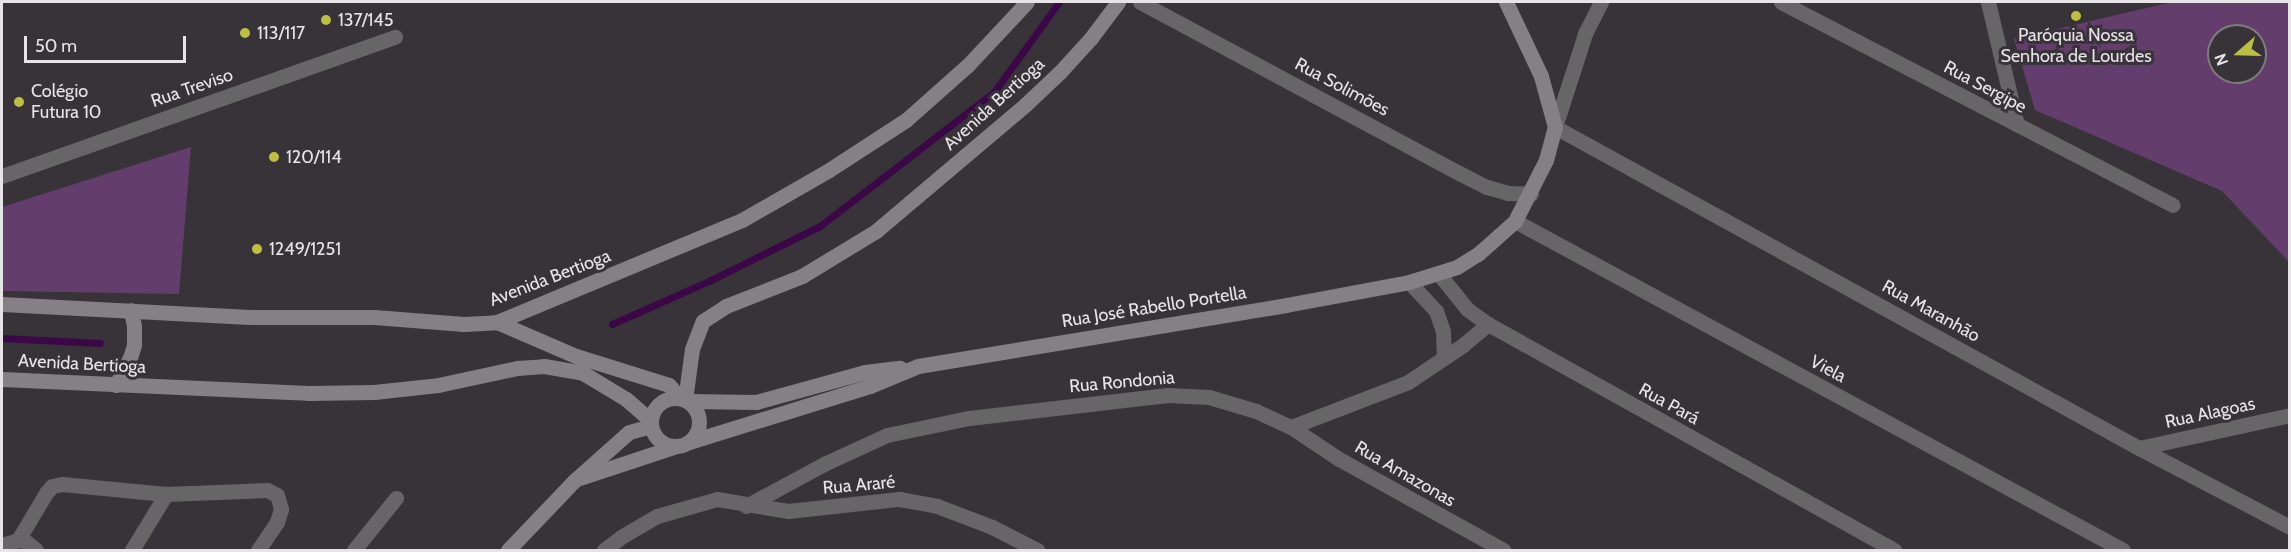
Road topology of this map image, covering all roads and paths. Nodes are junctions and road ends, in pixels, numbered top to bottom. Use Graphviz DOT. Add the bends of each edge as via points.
graph roads {
  1 [pos="1027,2"];
  2 [pos="1118,2"];
  3 [pos="1140,2"];
  4 [pos="1506,2"];
  5 [pos="1601,2"];
  6 [pos="1781,2"];
  7 [pos="1988,2"];
  8 [pos="395,37"];
  9 [pos="2017,125"];
  10 [pos="1555,127"];
  11 [pos="2,176"];
  12 [pos="1531,194"];
  13 [pos="2173,205"];
  14 [pos="1515,221"];
  15 [pos="1439,274"];
  16 [pos="1409,282"];
  17 [pos="2,304"];
  18 [pos="131,310"];
  19 [pos="497,322"];
  20 [pos="1488,324"];
  21 [pos="1444,358"];
  22 [pos="918,366"];
  23 [pos="2,379"];
  24 [pos="116,385"];
  25 [pos="685,399"];
  26 [pos="2289,415"];
  27 [pos="650,423"];
  28 [pos="1291,427"];
  29 [pos="683,444"];
  30 [pos="2139,448"];
  31 [pos="575,480"];
  32 [pos="166,494"];
  33 [pos="396,498"];
  34 [pos="746,506"];
  35 [pos="2289,527"];
  36 [pos="18,540"];
  37 [pos="2,546"];
  38 [pos="36,550"];
  39 [pos="132,550"];
  40 [pos="258,550"];
  41 [pos="354,550"];
  42 [pos="508,550"];
  43 [pos="604,550"];
  44 [pos="1037,550"];
  45 [pos="1503,550"];
  46 [pos="1894,550"];
  47 [pos="2123,550"];
  1 -- 19 [label="street, Avenida Bertioga" via="968,65 906,120 829,170 742,220"];
  2 -- 25 [label="street, Avenida Bertioga" via="1046,86 876,231 802,276 726,306 703,321 692,349"];
  3 -- 12 [label="street, Rua Solimões" via="1487,187"];
  4 -- 10 [label="street" via="1541,76"];
  5 -- 10 [label="street" via="1585,34"];
  6 -- 9 [label="street, Rua Sergipe"];
  7 -- 9 [label="street"];
  8 -- 11 [label="street, Rua Treviso"];
  9 -- 13 [label="street, Rua Sergipe"];
  10 -- 12 [label="street, Rua José Rabello Portella"];
  10 -- 30 [label="street, Rua Maranhão"];
  12 -- 14 [label="street, Rua José Rabello Portella"];
  14 -- 15 [label="street, Rua José Rabello Portella" via="1478,254"];
  14 -- 47 [label="street, Viela"];
  15 -- 16 [label="street, Rua José Rabello Portella"];
  15 -- 20 [label="street, Rua Pará" via="1467,309"];
  16 -- 21 [label="street" via="1436,311 1443,331"];
  16 -- 22 [label="street, Rua José Rabello Portella"];
  17 -- 18 [label="street, Avenida Bertioga"];
  18 -- 19 [label="street, Avenida Bertioga" via="374,317 464,324"];
  18 -- 24 [label="street" via="134,345"];
  19 -- 25 [label="street" via="576,356 669,385"];
  20 -- 21 [label="street"];
  20 -- 46 [label="street, Rua Pará"];
  21 -- 28 [label="street" via="1408,382"];
  22 -- 25 [label="street" via="865,372 756,402"];
  22 -- 29 [label="street, Rua José Rabello Portella" via="870,386"];
  23 -- 24 [label="street, Avenida Bertioga"];
  24 -- 27 [label="street, Avenida Bertioga" via="374,392 543,366 583,373 626,399"];
  25 -- 27 [label="street" via="664,399"];
  25 -- 29 [label="street" via="698,414 699,422 698,429"];
  26 -- 30 [label="street, Rua Alagoas"];
  27 -- 29 [label="street" via="657,439"];
  27 -- 31 [label="street" via="629,432"];
  28 -- 34 [label="street, Rua Rondonia" via="1256,411 1209,397 1168,395 969,418 887,435"];
  28 -- 45 [label="street, Rua Amazonas" via="1339,459"];
  29 -- 31 [label="street, Rua José Rabello Portella"];
  30 -- 35 [label="street, Rua Maranhão"];
  31 -- 42 [label="street"];
  32 -- 36 [label="street" via="52,486"];
  32 -- 39 [label="street"];
  32 -- 40 [label="street" via="267,490 277,495 281,509 278,522"];
  33 -- 41 [label="street"];
  34 -- 43 [label="street, Rua Araré" via="717,499 657,516"];
  34 -- 44 [label="street, Rua Araré" via="788,511 899,499 937,506"];
  36 -- 37 [label="street"];
  36 -- 38 [label="street" via="26,541"];
}
